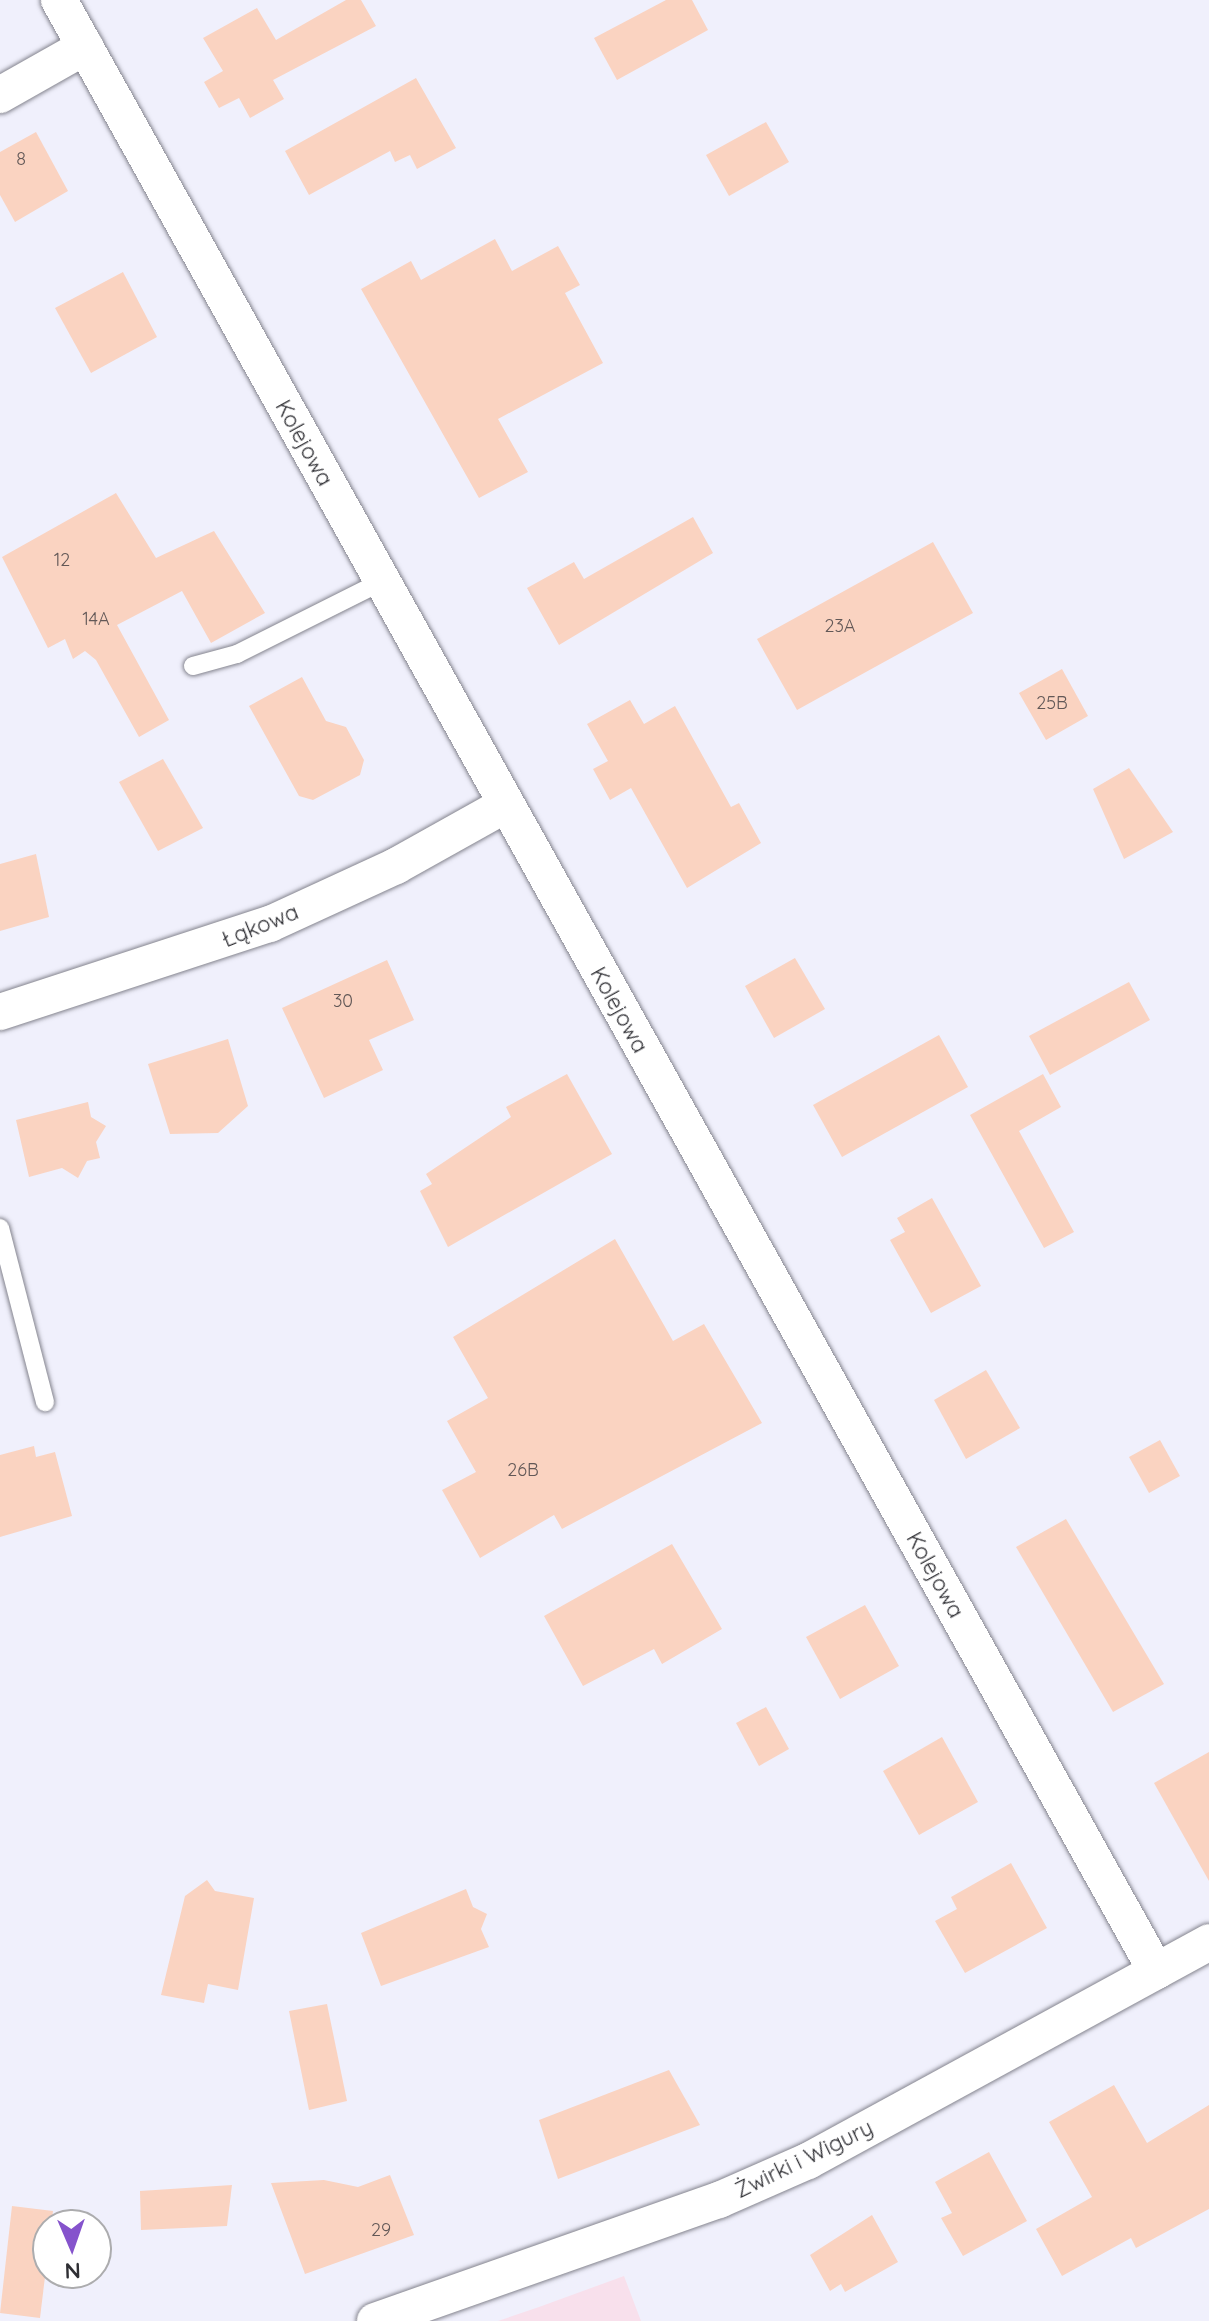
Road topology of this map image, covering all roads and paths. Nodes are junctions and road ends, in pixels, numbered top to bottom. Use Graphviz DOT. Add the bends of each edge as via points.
graph roads {
  1 [pos="59,0"];
  2 [pos="85,47"];
  3 [pos="0,95"];
  4 [pos="381,582"];
  5 [pos="193,666"];
  6 [pos="505,805"];
  7 [pos="0,1012"];
  8 [pos="0,1228"];
  9 [pos="45,1402"];
  10 [pos="1209,1942"];
  11 [pos="1156,1971"];
  12 [pos="375,2321"];
  1 -- 2 [label="street, Kolejowa"];
  2 -- 3 [label="street"];
  2 -- 4 [label="street, Kolejowa"];
  4 -- 5 [label="lane" via="237,654"];
  4 -- 6 [label="street, Kolejowa"];
  6 -- 7 [label="street, Łąkowa" via="396,866 270,924"];
  6 -- 11 [label="street, Kolejowa"];
  8 -- 9 [label="lane"];
  10 -- 11 [label="street, Żwirki i Wigury"];
  11 -- 12 [label="street, Żwirki i Wigury" via="808,2161 719,2200"];
}
